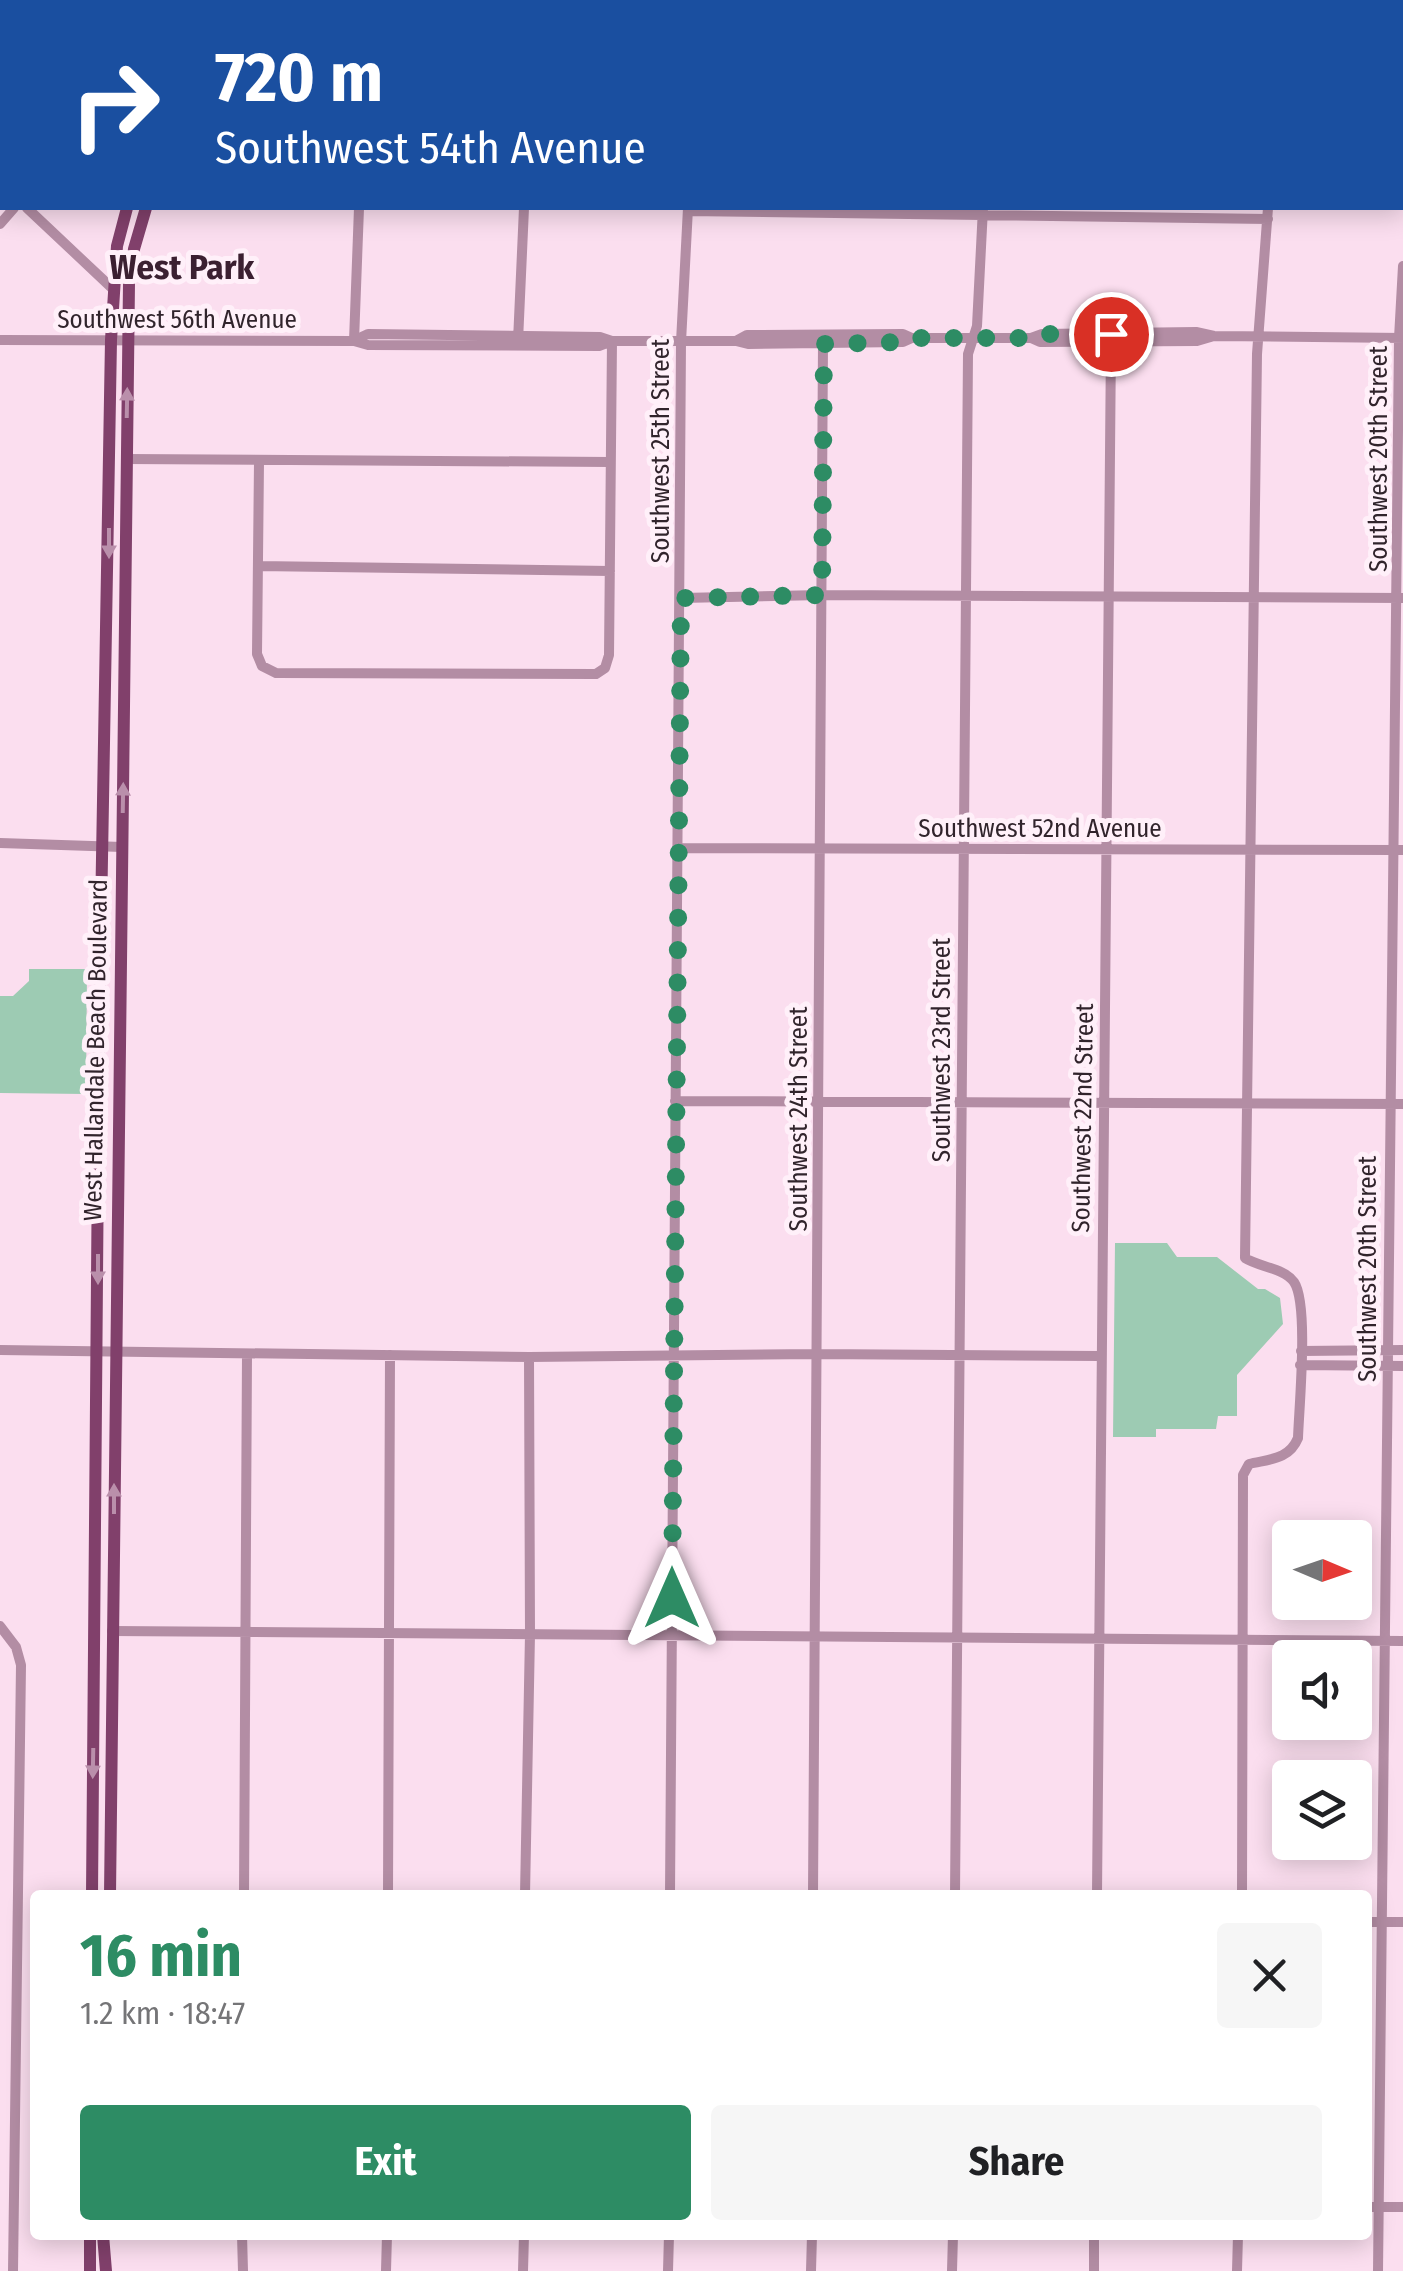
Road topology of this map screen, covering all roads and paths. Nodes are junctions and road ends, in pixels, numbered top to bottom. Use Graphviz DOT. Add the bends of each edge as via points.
graph roads {
  1 [pos="28,210"];
  2 [pos="127,210"];
  3 [pos="145,210"];
  4 [pos="360,210"];
  5 [pos="524,210"];
  6 [pos="688,210"];
  7 [pos="786,210"];
  8 [pos="983,212"];
  9 [pos="1268,213"];
  10 [pos="1403,266"];
  11 [pos="113,290"];
  12 [pos="1214,336"];
  13 [pos="1258,337"];
  14 [pos="912,338"];
  15 [pos="971,338"];
  16 [pos="1032,338"];
  17 [pos="1401,338"];
  18 [pos="0,340"];
  19 [pos="111,340"];
  20 [pos="128,341"];
  21 [pos="354,341"];
  22 [pos="518,341"];
  23 [pos="612,341"];
  24 [pos="736,341"];
  25 [pos="681,342"];
  26 [pos="1110,342"];
  27 [pos="824,344"];
  28 [pos="126,459"];
  29 [pos="258,462"];
  30 [pos="610,462"];
  31 [pos="258,566"];
  32 [pos="610,571"];
  33 [pos="822,595"];
  34 [pos="1109,595"];
  35 [pos="966,596"];
  36 [pos="1253,596"];
  37 [pos="681,598"];
  38 [pos="1400,598"];
  39 [pos="0,843"];
  40 [pos="104,846"];
  41 [pos="122,847"];
  42 [pos="677,848"];
  43 [pos="963,848"];
  44 [pos="821,849"];
  45 [pos="1106,849"];
  46 [pos="1248,849"];
  47 [pos="1398,850"];
  48 [pos="118,1000"];
  49 [pos="99,1031"];
  50 [pos="675,1101"];
  51 [pos="819,1101"];
  52 [pos="962,1102"];
  53 [pos="1104,1103"];
  54 [pos="1247,1104"];
  55 [pos="1390,1104"];
  56 [pos="1403,1104"];
  57 [pos="0,1350"];
  58 [pos="1388,1350"];
  59 [pos="1403,1350"];
  60 [pos="114,1351"];
  61 [pos="98,1352"];
  62 [pos="1301,1352"];
  63 [pos="247,1354"];
  64 [pos="817,1354"];
  65 [pos="390,1355"];
  66 [pos="960,1356"];
  67 [pos="1100,1356"];
  68 [pos="529,1357"];
  69 [pos="674,1358"];
  70 [pos="1300,1365"];
  71 [pos="1388,1366"];
  72 [pos="1403,1366"];
  73 [pos="95,1525"];
  74 [pos="0,1626"];
  75 [pos="112,1631"];
  76 [pos="246,1632"];
  77 [pos="390,1633"];
  78 [pos="94,1634"];
  79 [pos="530,1634"];
  80 [pos="672,1635"];
  81 [pos="815,1636"];
  82 [pos="958,1638"];
  83 [pos="1099,1640"];
  84 [pos="1240,1640"];
  85 [pos="1385,1641"];
  86 [pos="1403,1641"];
  87 [pos="112,1723"];
  88 [pos="92,1890"];
  89 [pos="110,1890"];
  90 [pos="244,1890"];
  91 [pos="388,1890"];
  92 [pos="525,1890"];
  93 [pos="670,1890"];
  94 [pos="813,1890"];
  95 [pos="955,1890"];
  96 [pos="1097,1890"];
  97 [pos="1242,1890"];
  98 [pos="1372,1922"];
  99 [pos="1384,1922"];
  100 [pos="1403,1922"];
  101 [pos="1373,2207"];
  102 [pos="1403,2207"];
  103 [pos="90,2240"];
  104 [pos="106,2240"];
  105 [pos="242,2240"];
  106 [pos="387,2240"];
  107 [pos="524,2240"];
  108 [pos="669,2240"];
  109 [pos="812,2240"];
  110 [pos="953,2240"];
  111 [pos="1094,2240"];
  112 [pos="1238,2240"];
  113 [pos="13,2271"];
  114 [pos="90,2271"];
  115 [pos="107,2271"];
  116 [pos="242,2271"];
  117 [pos="386,2271"];
  118 [pos="524,2271"];
  119 [pos="668,2271"];
  120 [pos="812,2271"];
  121 [pos="952,2271"];
  122 [pos="1094,2271"];
  123 [pos="1237,2271"];
  124 [pos="1378,2271"];
  1 -- 11 [label="street"];
  2 -- 11 [label="main road, West Hallandale Beach Boulevard"];
  3 -- 20 [label="main road, West Hallandale Beach Boulevard" via="129,283"];
  4 -- 21 [label="street"];
  5 -- 22 [label="street"];
  6 -- 25 [label="street, Southwest 25th Street"];
  7 -- 8 [label="street"];
  8 -- 9 [label="street"];
  8 -- 15 [label="street, Southwest 23rd Street"];
  9 -- 13 [label="street"];
  10 -- 17 [label="street, Southwest 20th Street"];
  11 -- 19 [label="main road, West Hallandale Beach Boulevard"];
  12 -- 13 [label="street, Southwest 56th Avenue"];
  12 -- 16 [label="street, Southwest 56th Avenue"];
  12 -- 26 [label="street, Southwest 56th Avenue"];
  13 -- 17 [label="street, Southwest 56th Avenue"];
  13 -- 36 [label="street"];
  14 -- 15 [label="street, Southwest 56th Avenue"];
  14 -- 24 [label="street, Southwest 56th Avenue"];
  14 -- 27 [label="street, Southwest 56th Avenue"];
  15 -- 16 [label="street, Southwest 56th Avenue"];
  15 -- 35 [label="street, Southwest 23rd Street"];
  16 -- 26 [label="street, Southwest 56th Avenue"];
  17 -- 38 [label="street, Southwest 20th Street"];
  18 -- 19 [label="street, Southwest 56th Avenue"];
  19 -- 20 [label="street, Southwest 56th Avenue"];
  19 -- 40 [label="main road, West Hallandale Beach Boulevard, one-way"];
  20 -- 21 [label="street, Southwest 56th Avenue"];
  28 -- 20 [label="main road, West Hallandale Beach Boulevard, one-way"];
  21 -- 22 [label="street, Southwest 56th Avenue"];
  22 -- 23 [label="street, Southwest 56th Avenue"];
  23 -- 25 [label="street, Southwest 56th Avenue"];
  23 -- 30 [label="street"];
  24 -- 25 [label="street, Southwest 56th Avenue"];
  24 -- 27 [label="street, Southwest 56th Avenue"];
  25 -- 37 [label="street, Southwest 25th Street"];
  26 -- 34 [label="street, Southwest 22nd Street"];
  27 -- 33 [label="street, Southwest 24th Street"];
  28 -- 29 [label="street"];
  41 -- 28 [label="main road, West Hallandale Beach Boulevard, one-way"];
  29 -- 30 [label="street"];
  29 -- 31 [label="street"];
  30 -- 32 [label="street"];
  31 -- 32 [label="street"];
  31 -- 32 [label="street" via="257,654 276,673 587,676 606,668 609,655"];
  33 -- 35 [label="street"];
  33 -- 37 [label="street"];
  33 -- 44 [label="street, Southwest 24th Street"];
  34 -- 35 [label="street"];
  34 -- 36 [label="street"];
  34 -- 45 [label="street, Southwest 22nd Street"];
  35 -- 43 [label="street, Southwest 23rd Street"];
  36 -- 38 [label="street"];
  36 -- 46 [label="street"];
  37 -- 42 [label="street, Southwest 25th Street"];
  38 -- 47 [label="street, Southwest 20th Street"];
  39 -- 40 [label="street"];
  40 -- 41 [label="street"];
  40 -- 49 [label="main road, West Hallandale Beach Boulevard"];
  41 -- 48 [label="main road, West Hallandale Beach Boulevard"];
  42 -- 44 [label="street, Southwest 52nd Avenue"];
  42 -- 50 [label="street, Southwest 25th Street"];
  43 -- 44 [label="street, Southwest 52nd Avenue"];
  43 -- 45 [label="street, Southwest 52nd Avenue"];
  43 -- 52 [label="street, Southwest 23rd Street"];
  44 -- 51 [label="street, Southwest 24th Street"];
  45 -- 46 [label="street, Southwest 52nd Avenue"];
  45 -- 53 [label="street, Southwest 22nd Street"];
  46 -- 47 [label="street, Southwest 52nd Avenue"];
  46 -- 54 [label="street"];
  47 -- 55 [label="street, Southwest 20th Street"];
  48 -- 49 [label="main road"];
  48 -- 60 [label="main road, West Hallandale Beach Boulevard"];
  49 -- 61 [label="main road, West Hallandale Beach Boulevard, one-way"];
  50 -- 51 [label="street"];
  50 -- 69 [label="street, Southwest 25th Street"];
  51 -- 52 [label="street"];
  51 -- 64 [label="street, Southwest 24th Street"];
  52 -- 53 [label="street"];
  52 -- 66 [label="street, Southwest 23rd Street"];
  53 -- 54 [label="street"];
  53 -- 67 [label="street, Southwest 22nd Street"];
  54 -- 55 [label="street"];
  54 -- 62 [label="street" via="1245,1258 1294,1281"];
  55 -- 56 [label="street"];
  55 -- 58 [label="street, Southwest 20th Street"];
  57 -- 61 [label="street"];
  58 -- 59 [label="street"];
  58 -- 62 [label="street"];
  58 -- 71 [label="street, Southwest 20th Street"];
  60 -- 61 [label="street"];
  60 -- 63 [label="street"];
  75 -- 60 [label="main road, West Hallandale Beach Boulevard, one-way"];
  61 -- 73 [label="main road, West Hallandale Beach Boulevard"];
  62 -- 70 [label="street"];
  63 -- 65 [label="street"];
  63 -- 76 [label="street"];
  64 -- 66 [label="street"];
  64 -- 69 [label="street"];
  64 -- 81 [label="street, Southwest 24th Street"];
  65 -- 68 [label="street"];
  65 -- 77 [label="street"];
  66 -- 67 [label="street"];
  66 -- 82 [label="street, Southwest 23rd Street"];
  67 -- 83 [label="street, Southwest 22nd Street"];
  68 -- 69 [label="street"];
  68 -- 79 [label="street"];
  69 -- 80 [label="street, Southwest 25th Street"];
  70 -- 71 [label="street"];
  70 -- 84 [label="street" via="1294,1449 1249,1464 1243,1475"];
  71 -- 72 [label="street"];
  71 -- 85 [label="street, Southwest 20th Street"];
  73 -- 75 [label="main road" via="103,1546 102,1610"];
  73 -- 78 [label="main road, West Hallandale Beach Boulevard"];
  74 -- 113 [label="street" via="20,1665"];
  75 -- 76 [label="street"];
  75 -- 87 [label="main road, West Hallandale Beach Boulevard"];
  76 -- 77 [label="street"];
  76 -- 90 [label="street"];
  77 -- 79 [label="street"];
  77 -- 91 [label="street"];
  78 -- 87 [label="main road" via="104,1648 104,1709"];
  78 -- 88 [label="main road, West Hallandale Beach Boulevard, one-way"];
  79 -- 80 [label="street"];
  79 -- 92 [label="street"];
  80 -- 81 [label="street"];
  80 -- 93 [label="street, Southwest 25th Street"];
  81 -- 82 [label="street"];
  81 -- 94 [label="street, Southwest 24th Street"];
  82 -- 83 [label="street"];
  82 -- 95 [label="street, Southwest 23rd Street"];
  83 -- 84 [label="street"];
  83 -- 96 [label="street, Southwest 22nd Street"];
  84 -- 85 [label="street"];
  84 -- 97 [label="street"];
  85 -- 86 [label="street"];
  85 -- 99 [label="street, Southwest 20th Street"];
  87 -- 89 [label="main road, West Hallandale Beach Boulevard"];
  98 -- 99 [label="street"];
  99 -- 100 [label="street"];
  99 -- 101 [label="street, Southwest 20th Street"];
  101 -- 102 [label="street"];
  101 -- 124 [label="street, Southwest 20th Street"];
  103 -- 114 [label="main road"];
  104 -- 115 [label="main road"];
  105 -- 116 [label="street"];
  106 -- 117 [label="street"];
  107 -- 118 [label="street"];
  108 -- 119 [label="street"];
  109 -- 120 [label="street"];
  110 -- 121 [label="street"];
  111 -- 122 [label="street"];
  112 -- 123 [label="street"];
}
